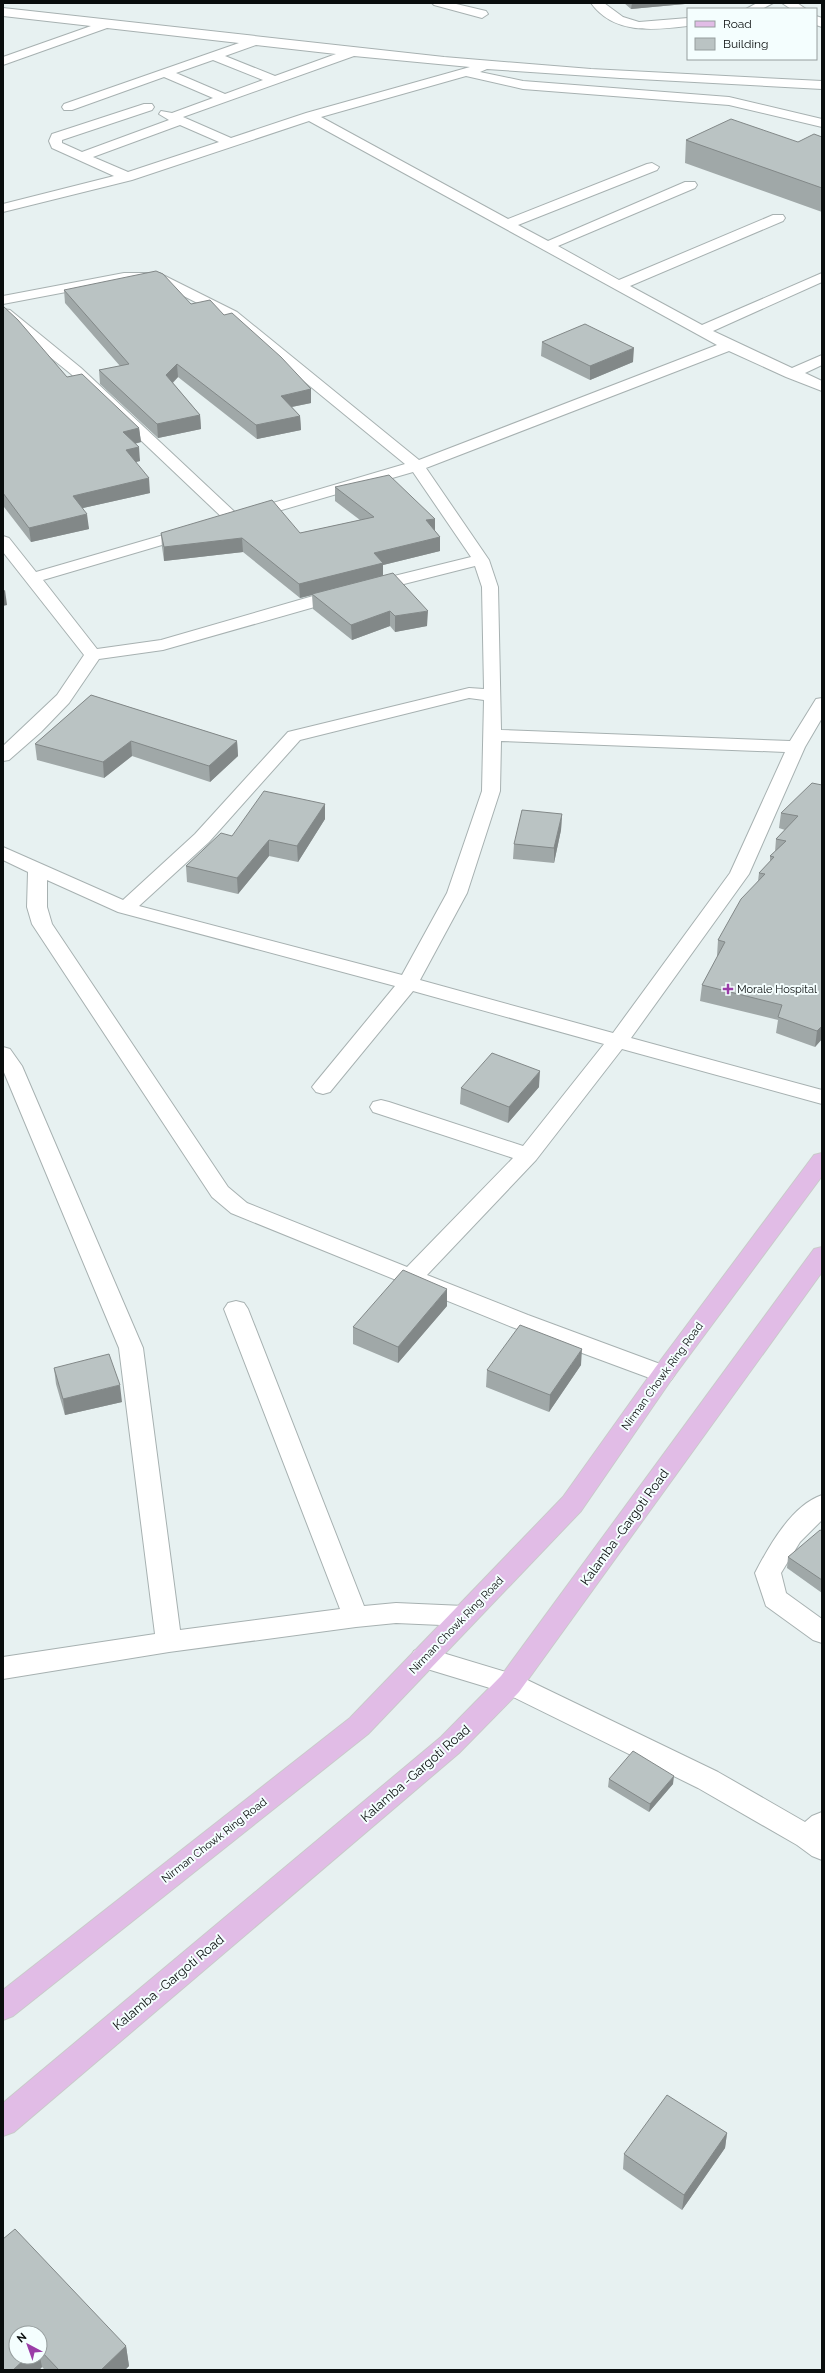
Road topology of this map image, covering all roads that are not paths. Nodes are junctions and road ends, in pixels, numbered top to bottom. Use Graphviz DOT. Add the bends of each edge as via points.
graph roads {
  1 [pos="438,3"];
  2 [pos="597,3"];
  3 [pos="767,3"];
  4 [pos="754,8"];
  5 [pos="3,12"];
  6 [pos="482,14"];
  7 [pos="687,22"];
  8 [pos="107,24"];
  9 [pos="258,40"];
  10 [pos="353,52"];
  11 [pos="214,56"];
  12 [pos="3,61"];
  13 [pos="494,65"];
  14 [pos="164,73"];
  15 [pos="465,73"];
  16 [pos="274,80"];
  17 [pos="822,85"];
  18 [pos="112,91"];
  19 [pos="224,98"];
  20 [pos="148,106"];
  21 [pos="68,107"];
  22 [pos="310,116"];
  23 [pos="176,119"];
  24 [pos="822,123"];
  25 [pos="230,142"];
  26 [pos="82,156"];
  27 [pos="652,167"];
  28 [pos="127,177"];
  29 [pos="690,185"];
  30 [pos="3,208"];
  31 [pos="778,218"];
  32 [pos="508,224"];
  33 [pos="547,246"];
  34 [pos="822,277"];
  35 [pos="618,285"];
  36 [pos="3,300"];
  37 [pos="3,311"];
  38 [pos="702,331"];
  39 [pos="730,346"];
  40 [pos="822,359"];
  41 [pos="791,374"];
  42 [pos="822,386"];
  43 [pos="416,466"];
  44 [pos="218,524"];
  45 [pos="3,541"];
  46 [pos="481,560"];
  47 [pos="32,578"];
  48 [pos="93,655"];
  49 [pos="493,695"];
  50 [pos="822,704"];
  51 [pos="492,735"];
  52 [pos="796,747"];
  53 [pos="3,756"];
  54 [pos="3,852"];
  55 [pos="38,868"];
  56 [pos="124,908"];
  57 [pos="408,983"];
  58 [pos="618,1040"];
  59 [pos="3,1054"];
  60 [pos="322,1087"];
  61 [pos="822,1097"];
  62 [pos="381,1107"];
  63 [pos="528,1156"];
  64 [pos="822,1160"];
  65 [pos="822,1255"];
  66 [pos="412,1276"];
  67 [pos="236,1309"];
  68 [pos="663,1374"];
  69 [pos="822,1504"];
  70 [pos="464,1616"];
  71 [pos="356,1617"];
  72 [pos="822,1633"];
  73 [pos="169,1642"];
  74 [pos="424,1658"];
  75 [pos="3,1668"];
  76 [pos="510,1684"];
  77 [pos="817,1836"];
  78 [pos="3,2007"];
  79 [pos="3,2122"];
  1 -- 6 [label="street"];
  2 -- 7 [label="street" via="618,21 634,26"];
  3 -- 4 [label="street"];
  5 -- 8 [label="street"];
  8 -- 9 [label="street"];
  8 -- 12 [label="street"];
  9 -- 10 [label="street"];
  9 -- 11 [label="street"];
  10 -- 13 [label="street"];
  10 -- 16 [label="street"];
  11 -- 14 [label="street"];
  11 -- 16 [label="street"];
  13 -- 15 [label="street"];
  13 -- 17 [label="street" via="590,73"];
  14 -- 18 [label="street"];
  14 -- 19 [label="street"];
  15 -- 22 [label="street"];
  15 -- 24 [label="street" via="523,85 729,101"];
  16 -- 19 [label="street"];
  18 -- 20 [label="street"];
  18 -- 21 [label="street"];
  19 -- 23 [label="street"];
  20 -- 23 [label="street"];
  20 -- 26 [label="street" via="57,137 57,145"];
  22 -- 25 [label="street"];
  22 -- 32 [label="street"];
  23 -- 25 [label="street"];
  23 -- 26 [label="street"];
  25 -- 28 [label="street"];
  26 -- 28 [label="street"];
  27 -- 32 [label="street"];
  28 -- 30 [label="street"];
  29 -- 33 [label="street"];
  31 -- 35 [label="street"];
  32 -- 33 [label="street"];
  33 -- 35 [label="street"];
  34 -- 38 [label="street"];
  35 -- 38 [label="street"];
  36 -- 43 [label="street" via="124,277 154,276 232,315"];
  37 -- 44 [label="street" via="76,371"];
  38 -- 39 [label="street"];
  39 -- 41 [label="street"];
  39 -- 43 [label="street"];
  40 -- 41 [label="street"];
  41 -- 42 [label="street"];
  43 -- 44 [label="street"];
  43 -- 46 [label="street"];
  44 -- 47 [label="street"];
  45 -- 47 [label="street"];
  46 -- 48 [label="street" via="319,600 162,645"];
  46 -- 49 [label="street" via="490,587"];
  47 -- 48 [label="street"];
  48 -- 53 [label="street" via="63,699"];
  49 -- 51 [label="street"];
  49 -- 56 [label="street" via="469,693 294,736 202,838"];
  50 -- 52 [label="street"];
  51 -- 52 [label="street"];
  51 -- 57 [label="street" via="491,791 458,893"];
  52 -- 58 [label="street" via="739,874"];
  54 -- 55 [label="street"];
  55 -- 56 [label="street"];
  55 -- 66 [label="street" via="37,907 42,924 220,1192 239,1208"];
  56 -- 57 [label="street"];
  57 -- 58 [label="street"];
  57 -- 60 [label="street"];
  58 -- 61 [label="street"];
  58 -- 63 [label="street"];
  59 -- 73 [label="street" via="12,1066 131,1348"];
  62 -- 63 [label="street"];
  63 -- 66 [label="street"];
  64 -- 68 [label="main road, Nirman Chowk Ring Road"];
  65 -- 76 [label="main road, Kalamba -Gargoti Road"];
  66 -- 68 [label="street" via="520,1321"];
  67 -- 71 [label="street"];
  68 -- 70 [label="main road, Nirman Chowk Ring Road" via="572,1504"];
  69 -- 72 [label="street" via="793,1530 768,1573 775,1599"];
  70 -- 71 [label="street" via="396,1614"];
  70 -- 74 [label="main road, Nirman Chowk Ring Road"];
  71 -- 73 [label="street"];
  73 -- 75 [label="street"];
  74 -- 76 [label="street"];
  74 -- 78 [label="main road, Nirman Chowk Ring Road" via="359,1726"];
  76 -- 77 [label="street"];
  76 -- 79 [label="main road, Kalamba -Gargoti Road" via="450,1745"];
}
